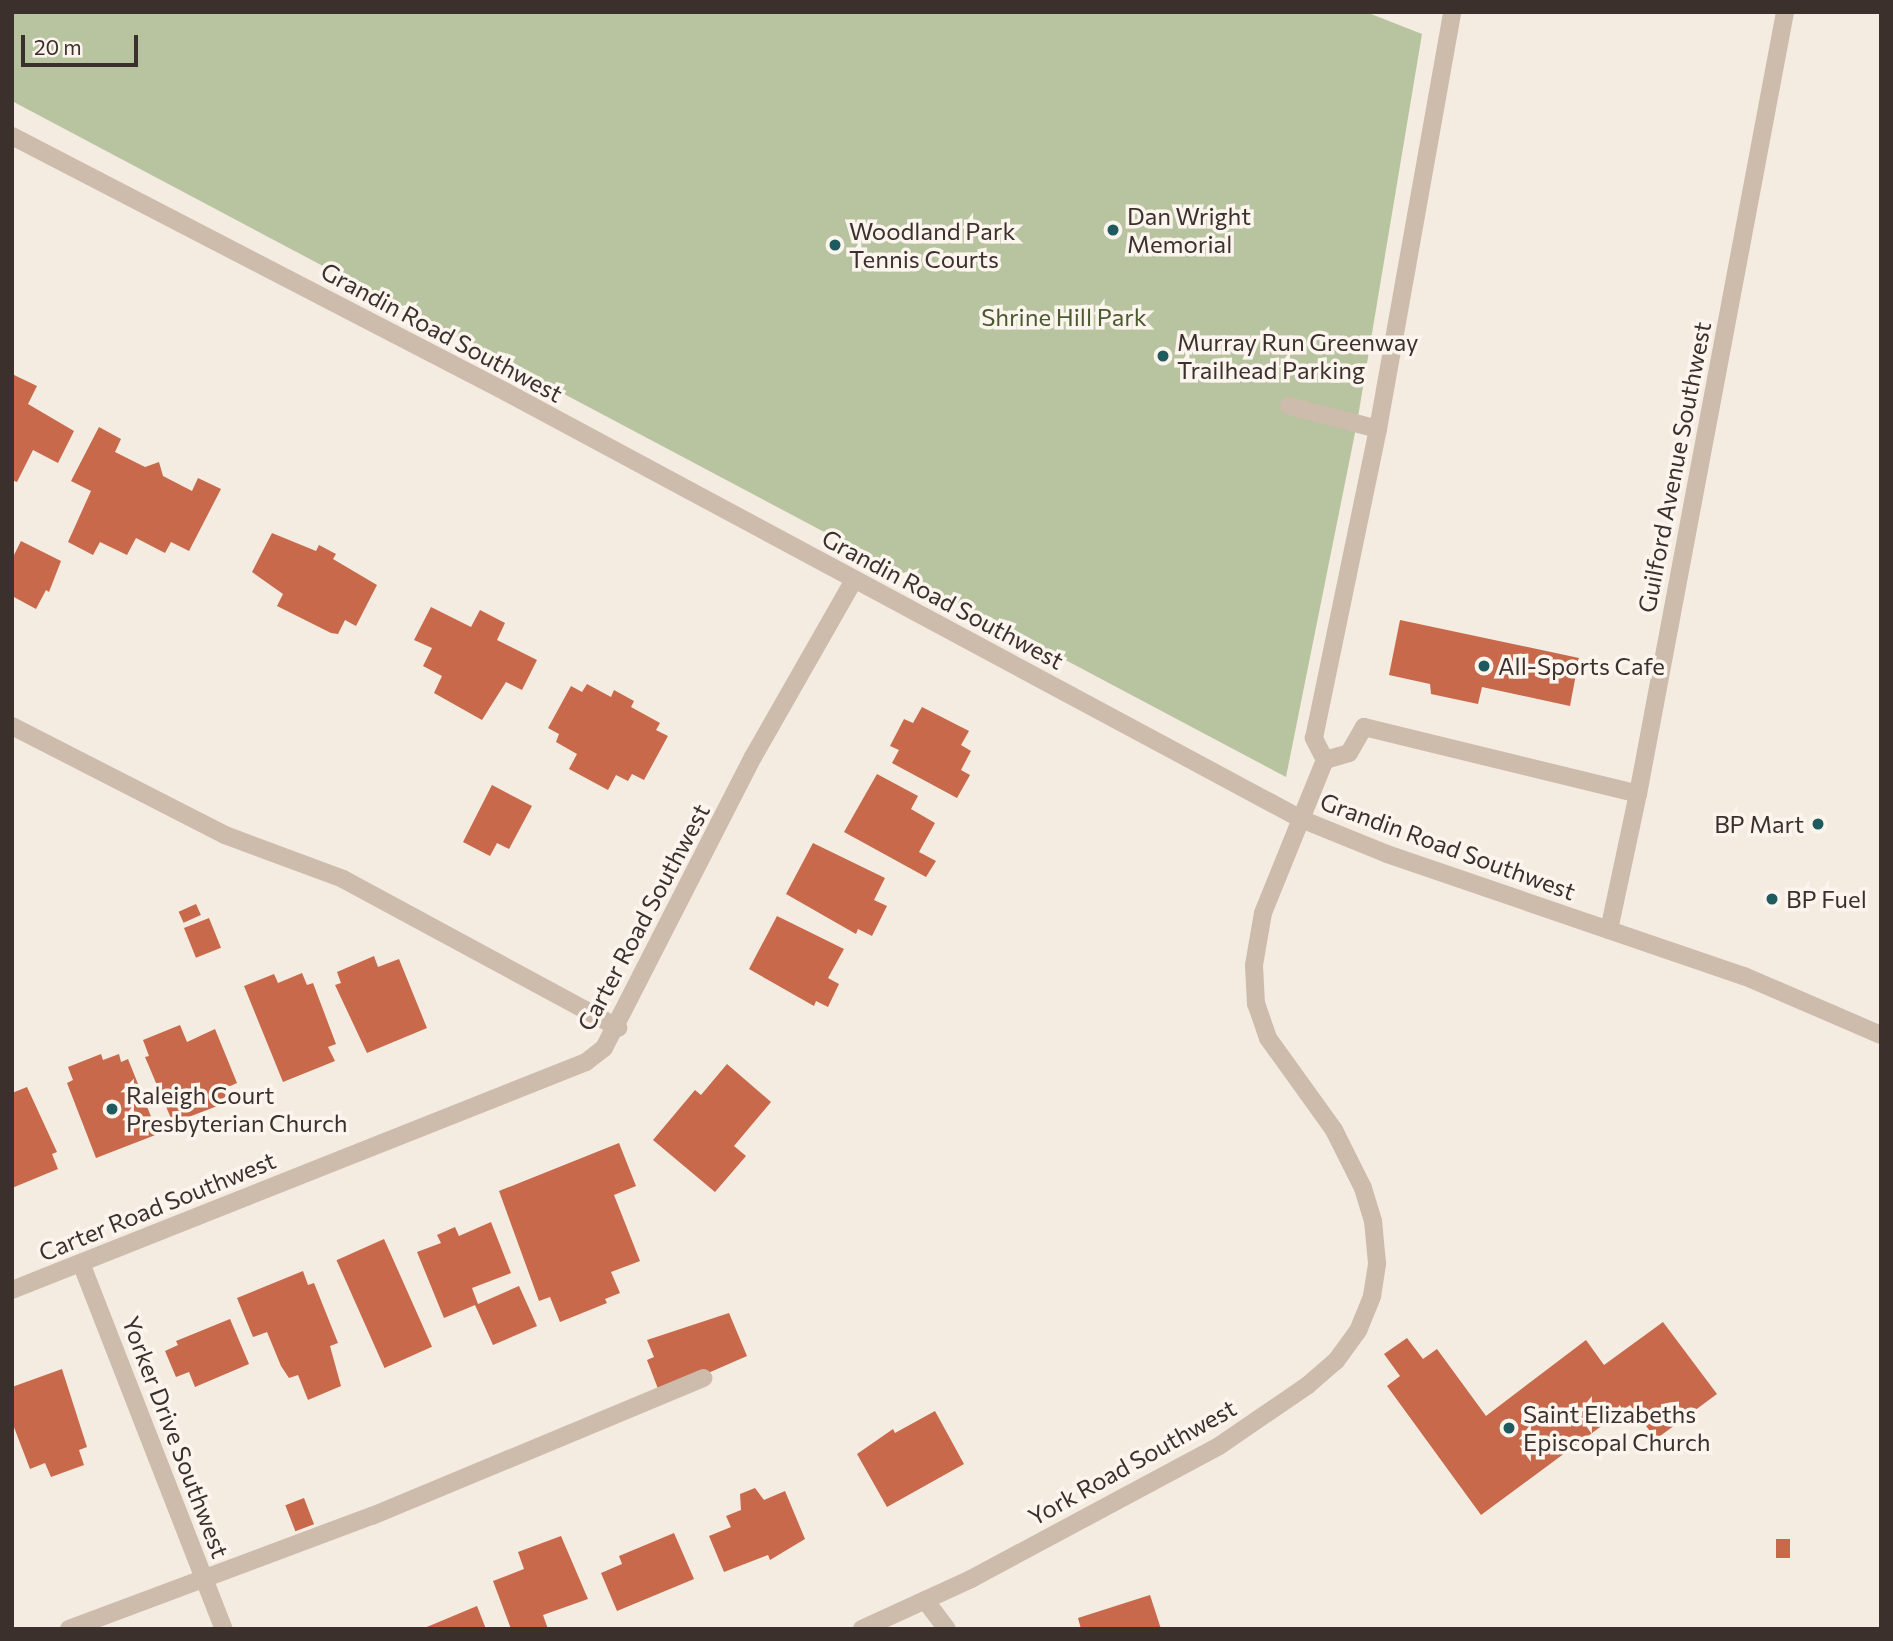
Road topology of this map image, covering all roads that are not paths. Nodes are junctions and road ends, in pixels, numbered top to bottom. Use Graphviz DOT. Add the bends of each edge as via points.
graph roads {
  1 [pos="1452,12"];
  2 [pos="1786,12"];
  3 [pos="12,136"];
  4 [pos="1289,406"];
  5 [pos="1378,429"];
  6 [pos="854,580"];
  7 [pos="12,726"];
  8 [pos="1325,760"];
  9 [pos="1638,794"];
  10 [pos="1301,819"];
  11 [pos="1609,930"];
  12 [pos="618,1028"];
  13 [pos="1881,1035"];
  14 [pos="82,1263"];
  15 [pos="12,1290"];
  16 [pos="703,1378"];
  17 [pos="205,1578"];
  18 [pos="925,1600"];
  19 [pos="69,1629"];
  20 [pos="224,1629"];
  21 [pos="862,1629"];
  22 [pos="947,1629"];
  1 -- 5 [label="street"];
  2 -- 9 [label="street, Guilford Avenue Southwest"];
  3 -- 6 [label="street, Grandin Road Southwest"];
  4 -- 5 [label="street"];
  5 -- 8 [label="street" via="1314,738"];
  6 -- 10 [label="street, Grandin Road Southwest"];
  6 -- 12 [label="street, Carter Road Southwest" via="753,757"];
  7 -- 12 [label="street" via="225,835 342,879"];
  8 -- 9 [label="street" via="1349,753 1364,727"];
  8 -- 10 [label="street, York Road Southwest"];
  9 -- 11 [label="street, Guilford Avenue Southwest"];
  10 -- 11 [label="street, Grandin Road Southwest" via="1387,854"];
  10 -- 18 [label="street, York Road Southwest" via="1263,913 1254,965 1256,1004 1268,1038 1334,1130 1363,1188 1373,1221 1377,1263 1372,1296 1359,1331 1336,1361 1308,1385 1219,1446"];
  11 -- 13 [label="street, Grandin Road Southwest" via="1744,976"];
  12 -- 14 [label="street, Carter Road Southwest" via="586,1062"];
  14 -- 15 [label="street, Carter Road Southwest"];
  14 -- 17 [label="street, Yorker Drive Southwest"];
  16 -- 17 [label="street" via="372,1516"];
  17 -- 19 [label="street"];
  17 -- 20 [label="street, Yorker Drive Southwest"];
  18 -- 21 [label="street, York Road Southwest"];
  18 -- 22 [label="street"];
}
